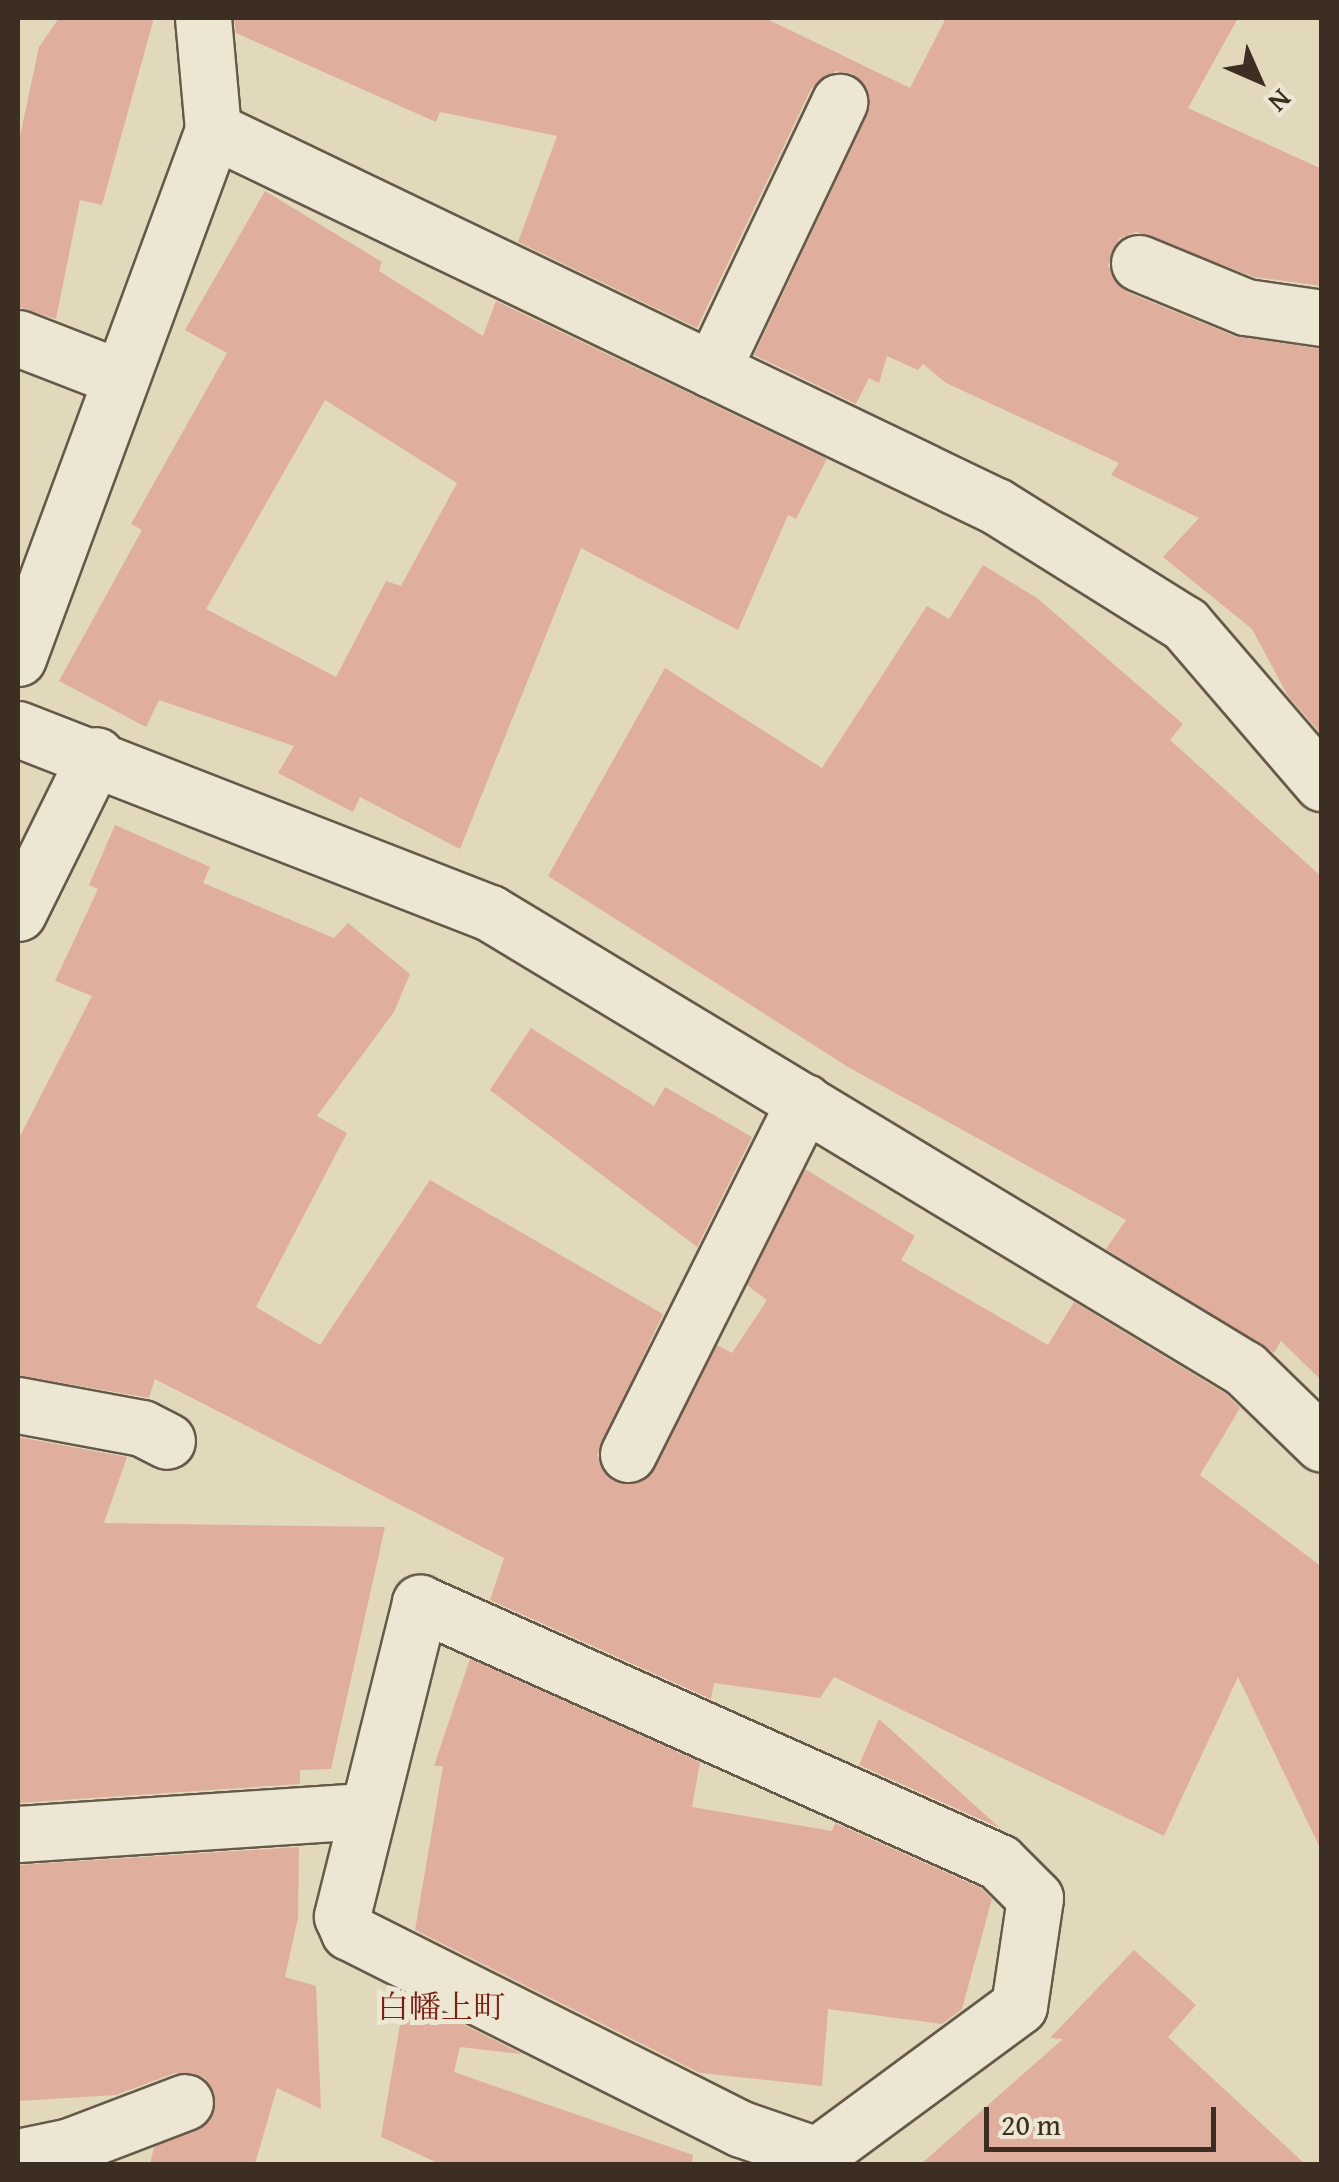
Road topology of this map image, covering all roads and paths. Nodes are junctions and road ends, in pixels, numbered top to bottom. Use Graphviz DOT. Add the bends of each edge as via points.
graph roads {
  1 [pos="203,18"];
  2 [pos="839,102"];
  3 [pos="213,130"];
  4 [pos="1139,263"];
  5 [pos="1322,318"];
  6 [pos="18,338"];
  7 [pos="712,370"];
  8 [pos="121,378"];
  9 [pos="18,658"];
  10 [pos="18,729"];
  11 [pos="96,755"];
  12 [pos="1322,783"];
  13 [pos="18,914"];
  14 [pos="804,1102"];
  15 [pos="18,1405"];
  16 [pos="167,1441"];
  17 [pos="1322,1444"];
  18 [pos="628,1454"];
  19 [pos="366,1811"];
  20 [pos="18,1834"];
  21 [pos="185,2102"];
  22 [pos="70,2155"];
  23 [pos="18,2157"];
  1 -- 3 [label="street"];
  2 -- 7 [label="street"];
  3 -- 7 [label="street"];
  3 -- 8 [label="street"];
  4 -- 5 [label="street" via="1246,307"];
  6 -- 8 [label="street"];
  7 -- 12 [label="street" via="996,506 1185,624"];
  8 -- 9 [label="street"];
  10 -- 11 [label="street"];
  11 -- 13 [label="street"];
  11 -- 14 [label="street" via="490,913"];
  14 -- 17 [label="street" via="1246,1370"];
  14 -- 18 [label="street"];
  15 -- 16 [label="street" via="142,1428"];
  19 -- 19 [label="street" via="342,1916 349,1932 741,2129 817,2155 1019,2006 1035,1898 999,1862 420,1602"];
  19 -- 20 [label="street"];
  21 -- 22 [label="street"];
  22 -- 23 [label="street"];
}
